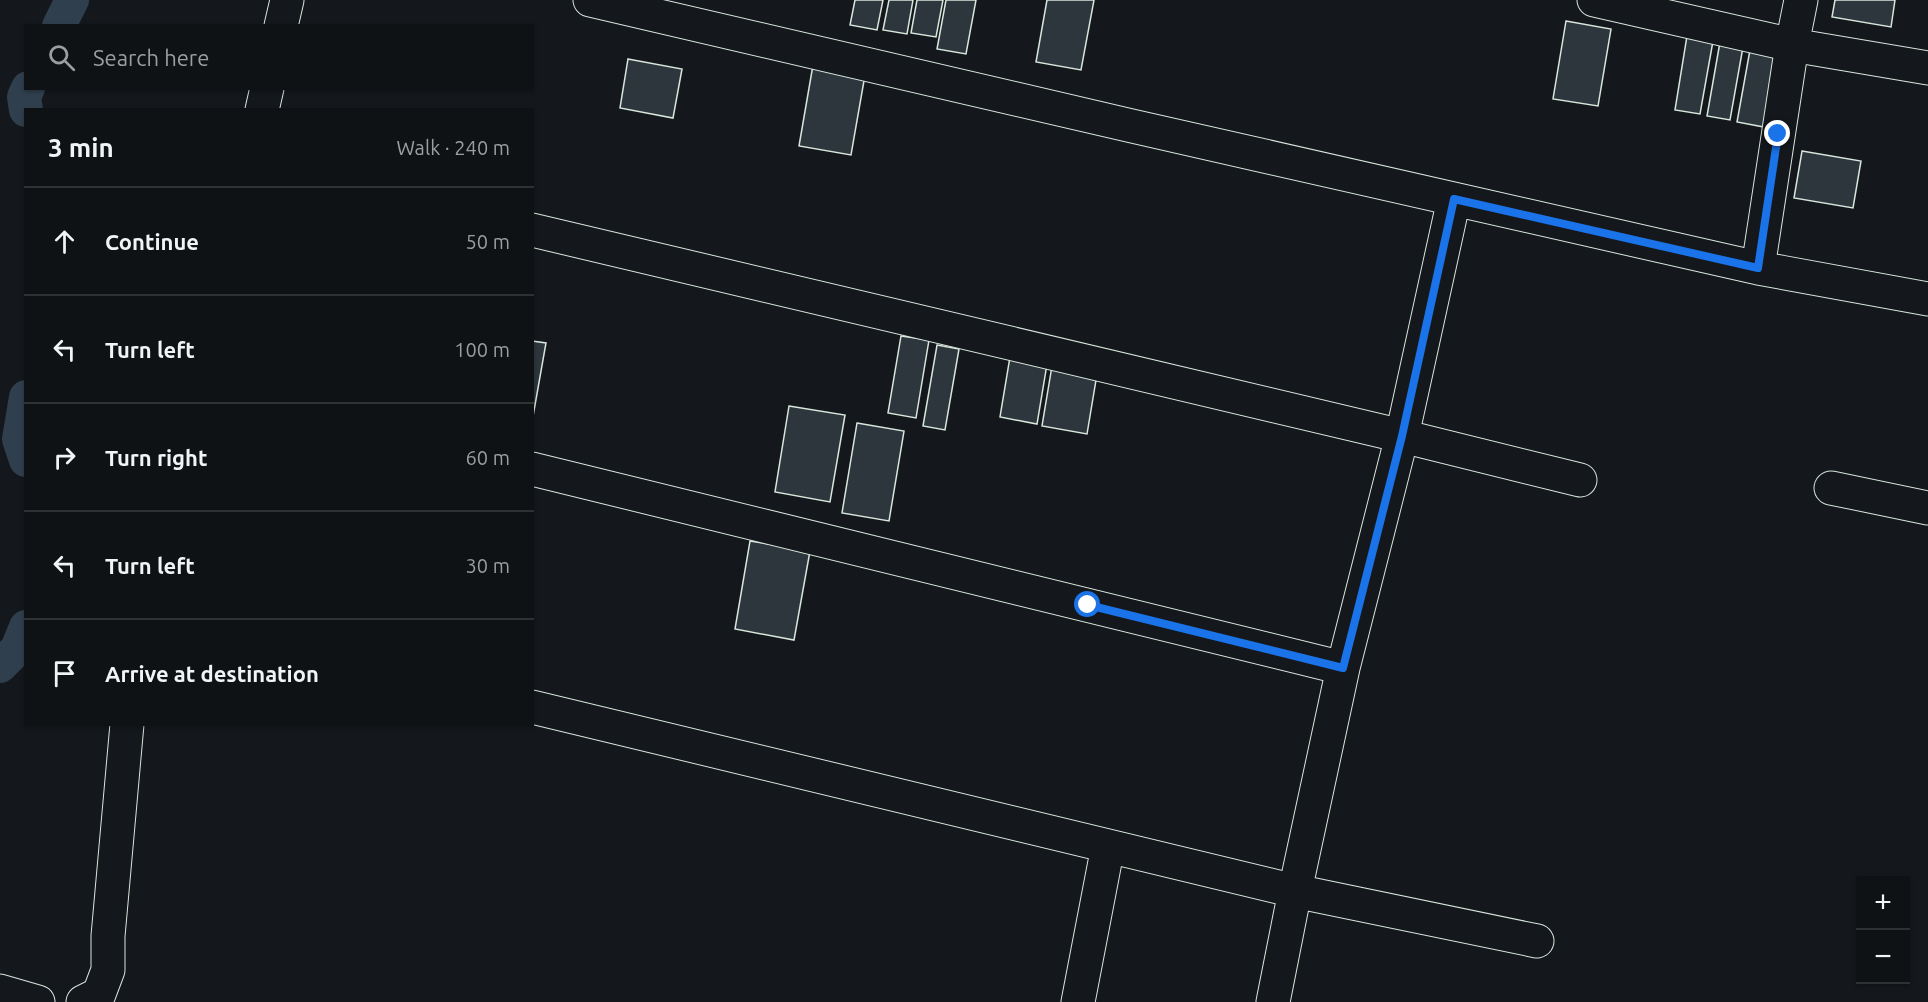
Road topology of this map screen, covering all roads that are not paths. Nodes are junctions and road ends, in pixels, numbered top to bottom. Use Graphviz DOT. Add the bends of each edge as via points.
graph roads {
  1 [pos="287,0"];
  2 [pos="590,0"];
  3 [pos="1594,0"];
  4 [pos="1801,0"];
  5 [pos="281,24"];
  6 [pos="1792,45"];
  7 [pos="1928,68"];
  8 [pos="267,90"];
  9 [pos="262,108"];
  10 [pos="1454,199"];
  11 [pos="534,230"];
  12 [pos="1758,268"];
  13 [pos="1928,299"];
  14 [pos="1402,436"];
  15 [pos="534,469"];
  16 [pos="1580,480"];
  17 [pos="1831,488"];
  18 [pos="1928,508"];
  19 [pos="1343,668"];
  20 [pos="534,708"];
  21 [pos="127,726"];
  22 [pos="1108,846"];
  23 [pos="1295,891"];
  24 [pos="1537,941"];
  25 [pos="0,991"];
  26 [pos="101,999"];
  27 [pos="38,1002"];
  28 [pos="1078,1002"];
  29 [pos="1273,1002"];
  1 -- 5 [label="street"];
  2 -- 10 [label="street"];
  3 -- 6 [label="street"];
  4 -- 6 [label="street"];
  6 -- 7 [label="street"];
  6 -- 12 [label="street"];
  8 -- 9 [label="street"];
  10 -- 12 [label="street"];
  10 -- 14 [label="street"];
  11 -- 14 [label="street"];
  12 -- 13 [label="street"];
  14 -- 16 [label="street"];
  14 -- 19 [label="street"];
  15 -- 19 [label="street"];
  17 -- 18 [label="street"];
  19 -- 23 [label="street"];
  20 -- 22 [label="street"];
  21 -- 26 [label="street" via="108,970"];
  22 -- 23 [label="street"];
  22 -- 28 [label="street"];
  23 -- 24 [label="street"];
  23 -- 29 [label="street"];
  25 -- 27 [label="street"];
}
